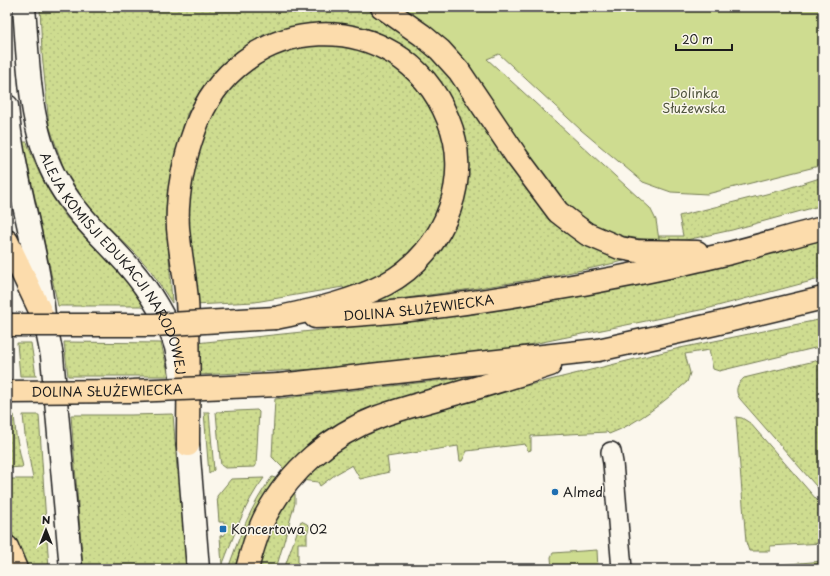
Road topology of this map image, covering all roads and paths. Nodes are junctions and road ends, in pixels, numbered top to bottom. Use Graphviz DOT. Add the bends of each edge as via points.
graph roads {
  1 [pos="24,7"];
  2 [pos="382,7"];
  3 [pos="7,106"];
  4 [pos="823,228"];
  5 [pos="7,241"];
  6 [pos="730,253"];
  7 [pos="823,298"];
  8 [pos="276,318"];
  9 [pos="45,321"];
  10 [pos="7,325"];
  11 [pos="598,350"];
  12 [pos="7,392"];
  13 [pos="188,445"];
  14 [pos="611,452"];
  15 [pos="7,547"];
  16 [pos="16,569"];
  17 [pos="71,569"];
  18 [pos="198,569"];
  19 [pos="247,569"];
  20 [pos="622,569"];
  1 -- 13 [label="street, ALEJA KOMISJI EDUKACJI NARODOWEJ" via="34,116 51,169 64,194 81,216 131,269 158,307 173,340 180,370"];
  2 -- 6 [label="main road" via="422,35 459,71 558,212 576,226 620,248 637,251"];
  3 -- 9 [label="street" via="12,148 39,274"];
  4 -- 6 [label="main road, DOLINA SŁUŻEWIECKA"];
  5 -- 9 [label="main road"];
  6 -- 8 [label="main road, DOLINA SŁUŻEWIECKA" via="614,278 465,303 390,313"];
  7 -- 11 [label="main road, DOLINA SŁUŻEWIECKA"];
  8 -- 10 [label="main road, DOLINA SŁUŻEWIECKA, bridge" via="153,325"];
  8 -- 13 [label="main road" via="324,307 386,284 404,272 431,246 453,202 456,149 453,133 440,101 416,69 404,59 382,45 362,37 311,34 286,39 260,49 226,76 209,98 199,118 184,170 178,208 180,251 187,300"];
  9 -- 17 [label="street" via="52,356"];
  11 -- 12 [label="main road, DOLINA SŁUŻEWIECKA, bridge" via="279,385 132,391"];
  11 -- 19 [label="main road" via="398,410 344,433 308,461 281,490 260,527"];
  13 -- 18 [label="street, ALEJA KOMISJI EDUKACJI NARODOWEJ"];
  14 -- 20 [label="street"];
  15 -- 16 [label="main road"];
}
